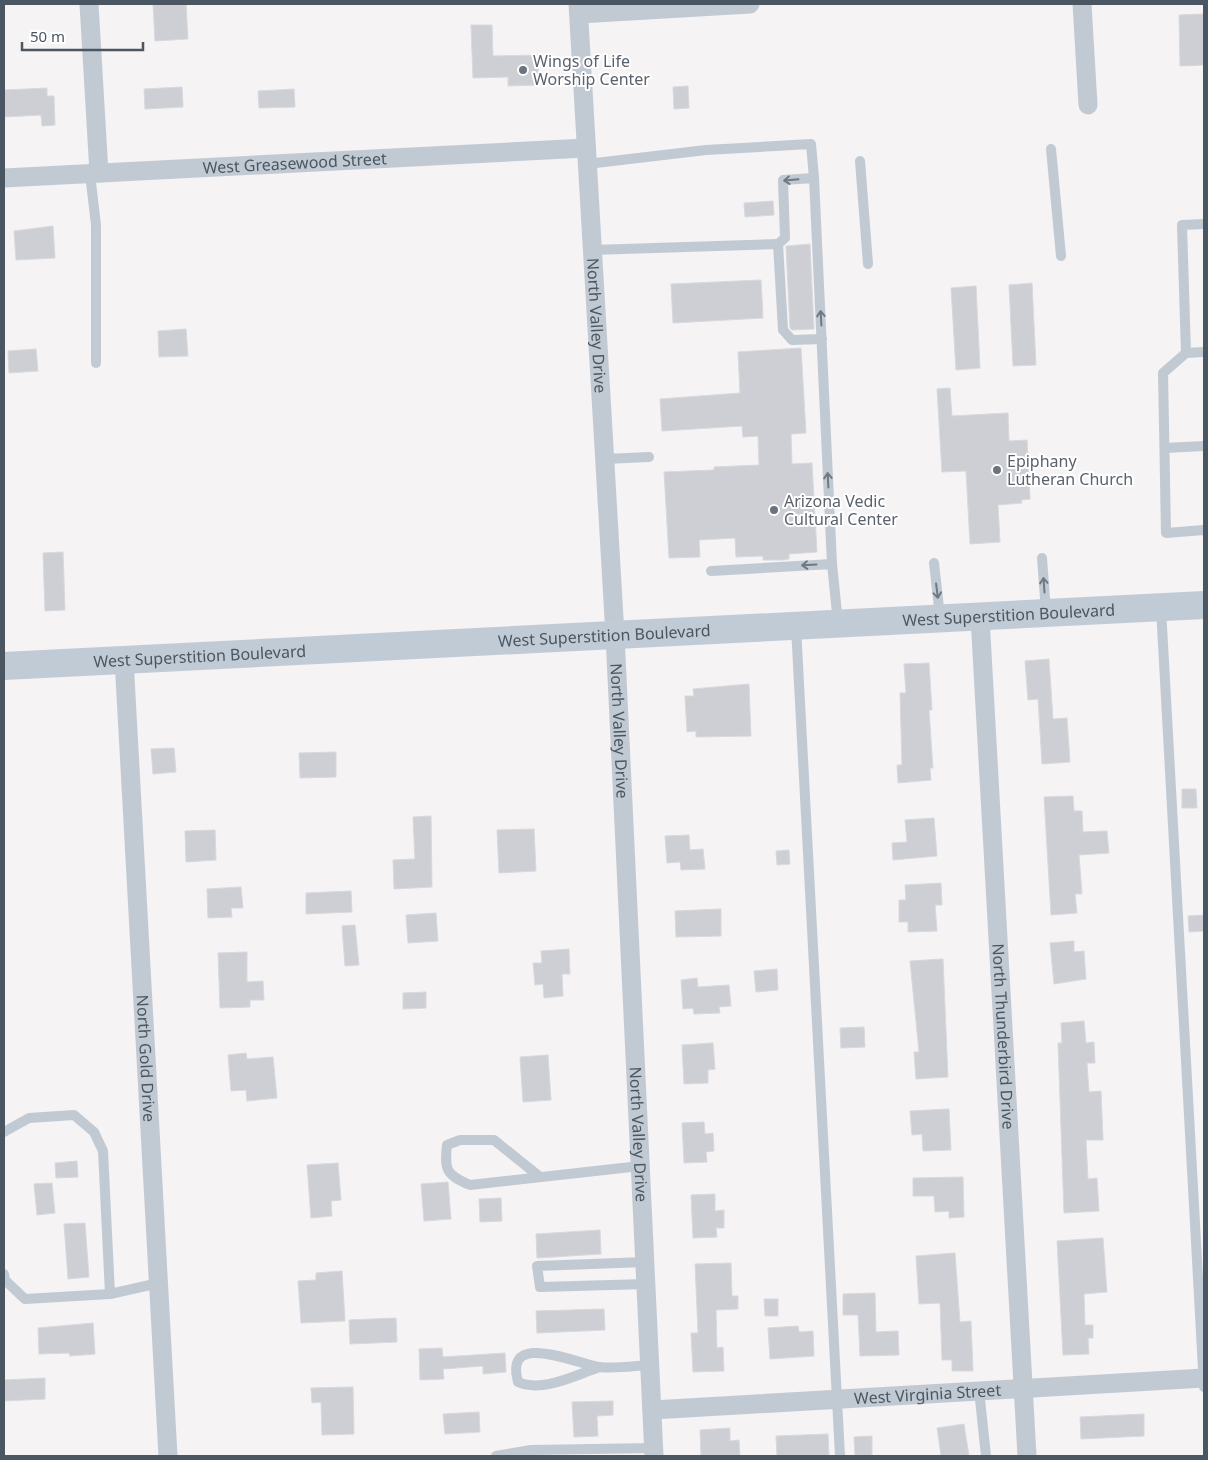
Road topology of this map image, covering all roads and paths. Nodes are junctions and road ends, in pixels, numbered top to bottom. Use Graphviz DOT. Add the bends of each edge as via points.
graph roads {
  1 [pos="89,4"];
  2 [pos="750,4"];
  3 [pos="1082,4"];
  4 [pos="578,9"];
  5 [pos="1088,105"];
  6 [pos="1051,150"];
  7 [pos="587,156"];
  8 [pos="860,161"];
  9 [pos="95,174"];
  10 [pos="4,178"];
  11 [pos="814,178"];
  12 [pos="1204,224"];
  13 [pos="778,244"];
  14 [pos="592,250"];
  15 [pos="1061,256"];
  16 [pos="868,264"];
  17 [pos="822,339"];
  18 [pos="1204,352"];
  19 [pos="1186,353"];
  20 [pos="96,363"];
  21 [pos="1204,446"];
  22 [pos="1164,448"];
  23 [pos="649,457"];
  24 [pos="605,459"];
  25 [pos="1204,530"];
  26 [pos="1042,558"];
  27 [pos="934,563"];
  28 [pos="832,564"];
  29 [pos="711,571"];
  30 [pos="1204,605"];
  31 [pos="1161,607"];
  32 [pos="1046,613"];
  33 [pos="980,617"];
  34 [pos="941,619"];
  35 [pos="838,624"];
  36 [pos="796,626"];
  37 [pos="616,634"];
  38 [pos="124,660"];
  39 [pos="4,666"];
  40 [pos="4,1132"];
  41 [pos="640,1166"];
  42 [pos="540,1177"];
  43 [pos="645,1262"];
  44 [pos="4,1274"];
  45 [pos="159,1283"];
  46 [pos="646,1284"];
  47 [pos="110,1294"];
  48 [pos="650,1365"];
  49 [pos="600,1367"];
  50 [pos="1204,1378"];
  51 [pos="1204,1387"];
  52 [pos="1024,1388"];
  53 [pos="979,1390"];
  54 [pos="836,1398"];
  55 [pos="652,1410"];
  56 [pos="654,1452"];
  57 [pos="168,1456"];
  58 [pos="497,1456"];
  59 [pos="840,1456"];
  60 [pos="986,1456"];
  61 [pos="1027,1456"];
  1 -- 9 [label="street"];
  2 -- 4 [label="street"];
  3 -- 5 [label="street"];
  4 -- 7 [label="street, North Valley Drive"];
  6 -- 15 [label="lane"];
  7 -- 9 [label="street, West Greasewood Street"];
  7 -- 11 [label="lane" via="811,144"];
  7 -- 14 [label="street, North Valley Drive"];
  8 -- 16 [label="lane"];
  9 -- 10 [label="street, West Greasewood Street"];
  9 -- 20 [label="lane"];
  11 -- 13 [label="lane, one-way" via="783,180 785,238"];
  17 -- 11 [label="lane, one-way"];
  12 -- 19 [label="lane" via="1182,225"];
  13 -- 14 [label="lane"];
  13 -- 17 [label="lane" via="783,330 792,340"];
  14 -- 24 [label="street, North Valley Drive"];
  28 -- 17 [label="lane, one-way"];
  18 -- 19 [label="lane"];
  19 -- 22 [label="lane" via="1163,373"];
  21 -- 22 [label="lane"];
  22 -- 25 [label="lane" via="1166,533"];
  23 -- 24 [label="lane"];
  24 -- 37 [label="street, North Valley Drive"];
  32 -- 26 [label="lane, one-way"];
  27 -- 34 [label="lane, one-way"];
  28 -- 29 [label="lane, one-way"];
  28 -- 35 [label="lane"];
  30 -- 31 [label="main road, West Superstition Boulevard"];
  31 -- 32 [label="main road, West Superstition Boulevard"];
  31 -- 50 [label="lane"];
  32 -- 33 [label="main road, West Superstition Boulevard"];
  33 -- 34 [label="main road, West Superstition Boulevard"];
  33 -- 52 [label="street, North Thunderbird Drive"];
  34 -- 35 [label="main road, West Superstition Boulevard"];
  35 -- 36 [label="main road, West Superstition Boulevard"];
  36 -- 37 [label="main road, West Superstition Boulevard"];
  36 -- 54 [label="lane"];
  37 -- 38 [label="main road, West Superstition Boulevard"];
  37 -- 41 [label="street, North Valley Drive"];
  38 -- 39 [label="main road, West Superstition Boulevard"];
  38 -- 45 [label="street, North Gold Drive"];
  40 -- 47 [label="lane" via="29,1118 74,1115 94,1132 103,1151"];
  41 -- 42 [label="lane"];
  41 -- 43 [label="street, North Valley Drive"];
  42 -- 42 [label="lane" via="470,1185 452,1177 445,1164 447,1145 460,1140 494,1140"];
  43 -- 46 [label="street, North Valley Drive"];
  43 -- 46 [label="lane" via="537,1266 540,1287"];
  44 -- 47 [label="lane" via="5,1280 25,1299"];
  45 -- 47 [label="lane"];
  45 -- 57 [label="street, North Gold Drive"];
  46 -- 48 [label="street, North Valley Drive"];
  48 -- 49 [label="lane"];
  48 -- 55 [label="street, North Valley Drive"];
  49 -- 49 [label="lane" via="542,1352 528,1353 518,1361 515,1370 518,1382 527,1386 545,1385"];
  50 -- 51 [label="lane"];
  50 -- 52 [label="street, West Virginia Street"];
  52 -- 53 [label="street, West Virginia Street"];
  52 -- 61 [label="street, North Thunderbird Drive"];
  53 -- 54 [label="street, West Virginia Street"];
  53 -- 60 [label="lane"];
  54 -- 55 [label="street, West Virginia Street"];
  54 -- 59 [label="lane"];
  55 -- 56 [label="street, North Valley Drive"];
  56 -- 58 [label="lane" via="531,1450"];
}
